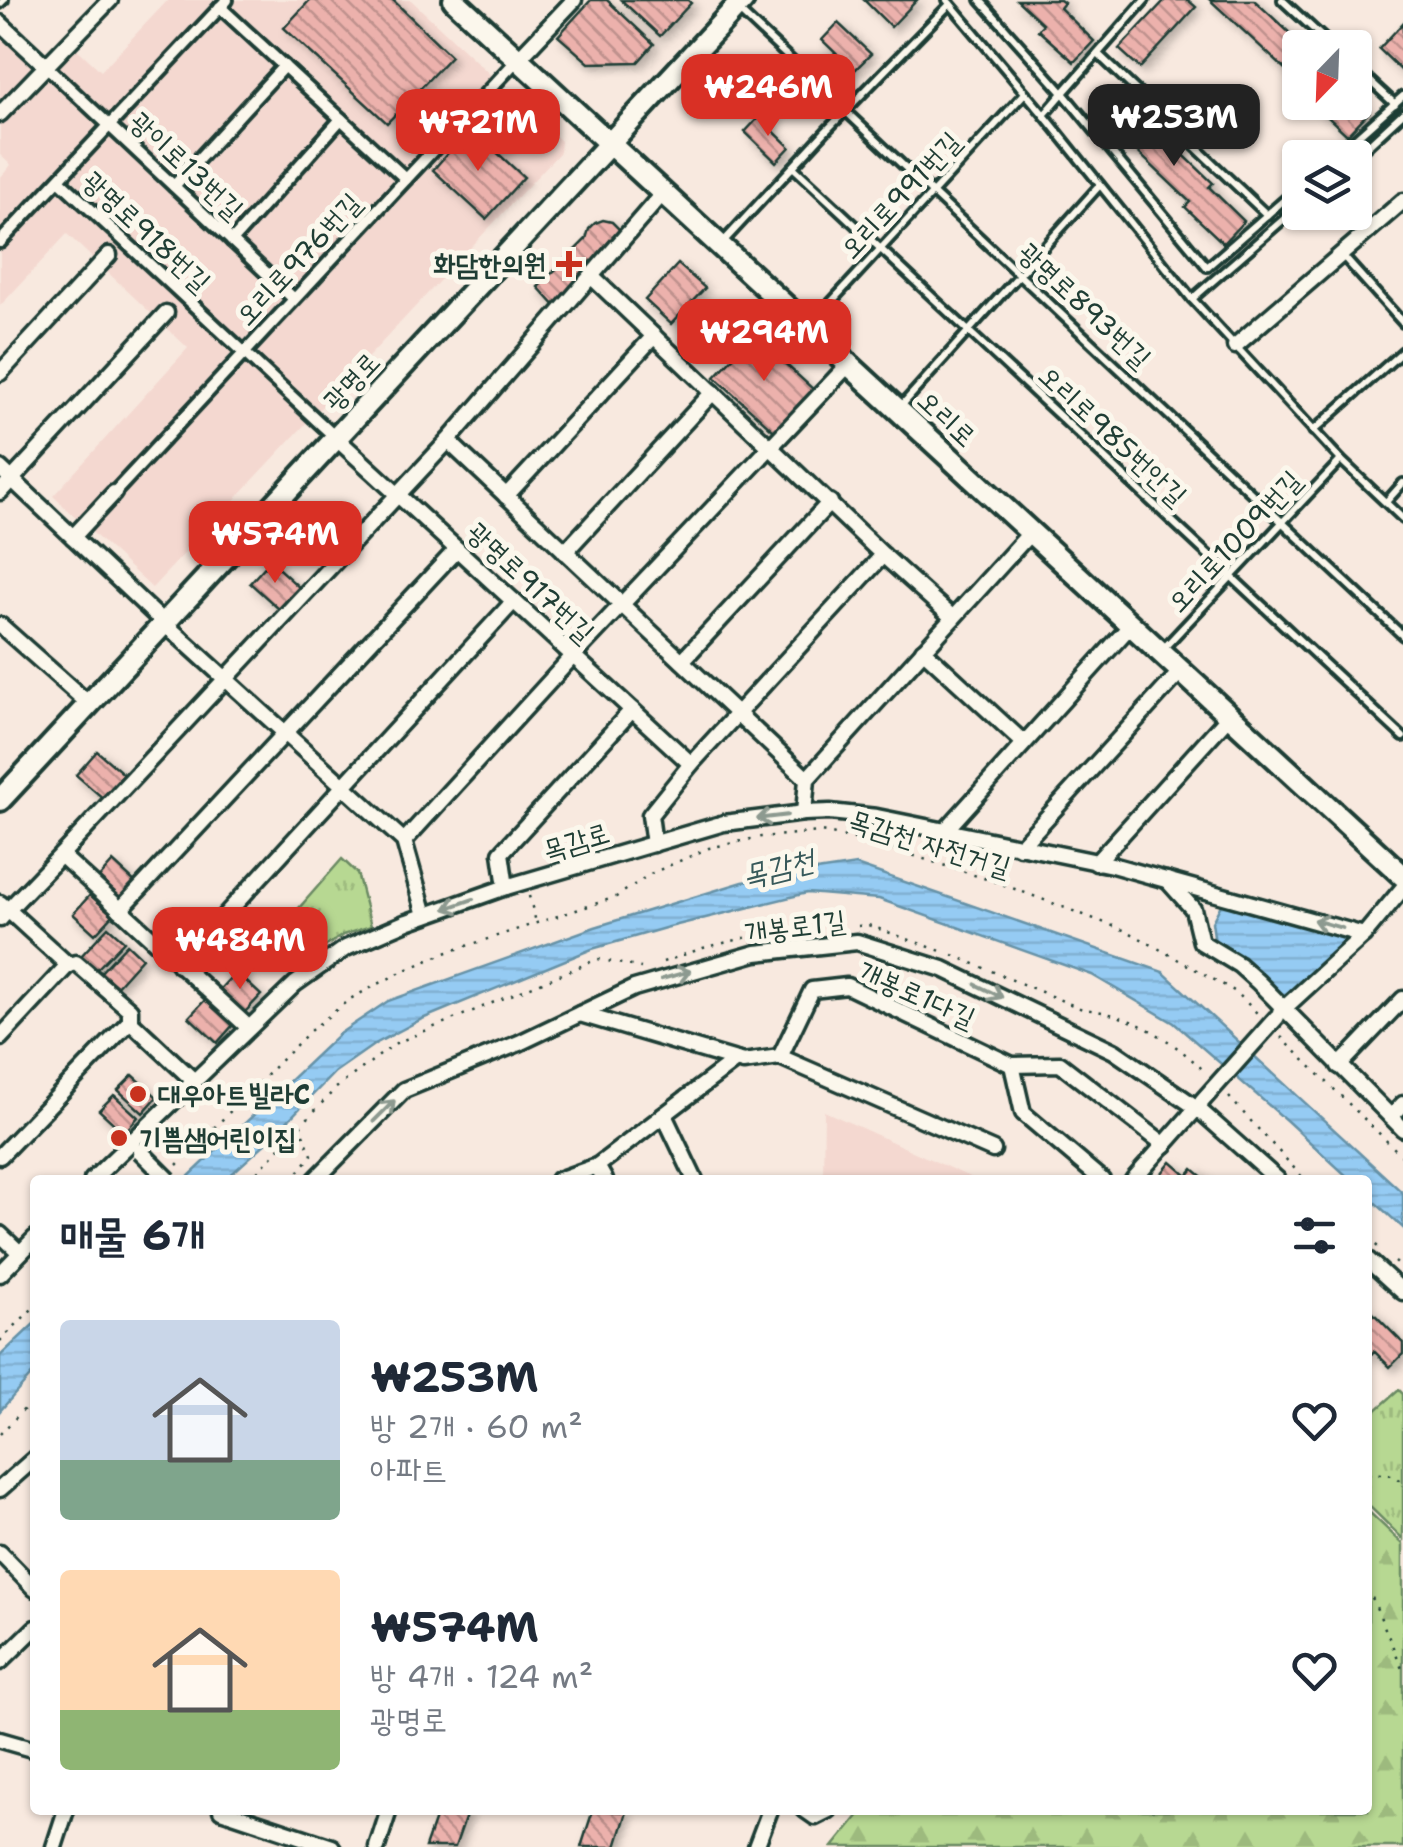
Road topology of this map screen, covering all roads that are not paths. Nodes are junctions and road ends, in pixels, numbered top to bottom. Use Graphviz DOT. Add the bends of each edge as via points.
graph roads {
  1 [pos="110,0"];
  2 [pos="454,0"];
  3 [pos="574,0"];
  4 [pos="980,0"];
  5 [pos="1146,0"];
  6 [pos="1282,0"];
  7 [pos="948,2"];
  8 [pos="224,4"];
  9 [pos="740,4"];
  10 [pos="0,23"];
  11 [pos="1314,30"];
  12 [pos="1098,54"];
  13 [pos="518,59"];
  14 [pos="46,66"];
  15 [pos="284,66"];
  16 [pos="1372,83"];
  17 [pos="1025,93"];
  18 [pos="1063,93"];
  19 [pos="1403,96"];
  20 [pos="1395,104"];
  21 [pos="846,111"];
  22 [pos="1403,113"];
  23 [pos="0,114"];
  24 [pos="1044,116"];
  25 [pos="341,120"];
  26 [pos="110,126"];
  27 [pos="1354,140"];
  28 [pos="1372,141"];
  29 [pos="609,143"];
  30 [pos="793,166"];
  31 [pos="406,179"];
  32 [pos="58,180"];
  33 [pos="1100,185"];
  34 [pos="174,186"];
  35 [pos="663,193"];
  36 [pos="933,194"];
  37 [pos="1282,202"];
  38 [pos="1403,202"];
  39 [pos="1267,215"];
  40 [pos="1282,221"];
  41 [pos="124,240"];
  42 [pos="232,241"];
  43 [pos="0,242"];
  44 [pos="719,245"];
  45 [pos="881,249"];
  46 [pos="1342,254"];
  47 [pos="110,255"];
  48 [pos="1020,276"];
  49 [pos="592,277"];
  50 [pos="183,295"];
  51 [pos="1192,299"];
  52 [pos="294,300"];
  53 [pos="166,312"];
  54 [pos="1403,323"];
  55 [pos="808,327"];
  56 [pos="969,331"];
  57 [pos="654,336"];
  58 [pos="1235,346"];
  59 [pos="1403,351"];
  60 [pos="245,352"];
  61 [pos="849,364"];
  62 [pos="0,373"];
  63 [pos="713,392"];
  64 [pos="898,410"];
  65 [pos="1313,430"];
  66 [pos="336,438"];
  67 [pos="448,440"];
  68 [pos="771,446"];
  69 [pos="1341,460"];
  70 [pos="6,474"];
  71 [pos="1403,483"];
  72 [pos="0,492"];
  73 [pos="114,493"];
  74 [pos="398,494"];
  75 [pos="506,496"];
  76 [pos="830,502"];
  77 [pos="1386,502"];
  78 [pos="1403,520"];
  79 [pos="1282,521"];
  80 [pos="1031,532"];
  81 [pos="73,537"];
  82 [pos="458,549"];
  83 [pos="566,552"];
  84 [pos="883,554"];
  85 [pos="1231,576"];
  86 [pos="514,600"];
  87 [pos="622,605"];
  88 [pos="953,618"];
  89 [pos="164,622"];
  90 [pos="0,624"];
  91 [pos="1131,625"];
  92 [pos="1403,636"];
  93 [pos="924,650"];
  94 [pos="1160,652"];
  95 [pos="574,656"];
  96 [pos="682,661"];
  97 [pos="1181,671"];
  98 [pos="224,677"];
  99 [pos="89,704"];
  100 [pos="632,710"];
  101 [pos="738,714"];
  102 [pos="1229,716"];
  103 [pos="285,732"];
  104 [pos="1403,737"];
  105 [pos="1024,743"];
  106 [pos="691,764"];
  107 [pos="807,779"];
  108 [pos="343,785"];
  109 [pos="0,800"];
  110 [pos="804,812"];
  111 [pos="944,832"];
  112 [pos="404,840"];
  113 [pos="654,844"];
  114 [pos="1020,847"];
  115 [pos="60,856"];
  116 [pos="1096,863"];
  117 [pos="1403,876"];
  118 [pos="1166,879"];
  119 [pos="506,887"];
  120 [pos="1403,888"];
  121 [pos="120,910"];
  122 [pos="3,911"];
  123 [pos="426,916"];
  124 [pos="1364,934"];
  125 [pos="68,965"];
  126 [pos="180,965"];
  127 [pos="1403,1000"];
  128 [pos="580,1014"];
  129 [pos="1275,1019"];
  130 [pos="130,1021"];
  131 [pos="248,1028"];
  132 [pos="0,1038"];
  133 [pos="780,1057"];
  134 [pos="736,1060"];
  135 [pos="1012,1065"];
  136 [pos="1339,1066"];
  137 [pos="193,1080"];
  138 [pos="1403,1104"];
  139 [pos="1200,1105"];
  140 [pos="664,1115"];
  141 [pos="1391,1117"];
  142 [pos="1403,1129"];
  143 [pos="1164,1145"];
  144 [pos="135,1146"];
  145 [pos="992,1150"];
  146 [pos="0,1156"];
  147 [pos="172,1173"];
  148 [pos="601,1173"];
  149 [pos="98,1175"];
  150 [pos="320,1175"];
  151 [pos="693,1175"];
  152 [pos="1096,1175"];
  153 [pos="1137,1175"];
  154 [pos="1273,1175"];
  155 [pos="0,1234"];
  156 [pos="30,1243"];
  157 [pos="20,1253"];
  158 [pos="1372,1264"];
  159 [pos="0,1274"];
  160 [pos="1403,1292"];
  161 [pos="30,1462"];
  162 [pos="0,1489"];
  163 [pos="0,1552"];
  164 [pos="30,1584"];
  165 [pos="30,1633"];
  166 [pos="0,1662"];
  167 [pos="0,1740"];
  168 [pos="30,1749"];
  169 [pos="64,1815"];
  170 [pos="236,1815"];
  171 [pos="387,1815"];
  172 [pos="768,1815"];
  173 [pos="54,1847"];
  174 [pos="332,1847"];
  175 [pos="376,1847"];
  176 [pos="756,1847"];
  1 -- 14 [label="street"];
  2 -- 13 [label="main road, 오리로"];
  3 -- 13 [label="street"];
  4 -- 18 [label="lane"];
  5 -- 12 [label="lane"];
  6 -- 11 [label="lane"];
  7 -- 17 [label="lane"];
  7 -- 21 [label="lane"];
  8 -- 15 [label="street"];
  8 -- 26 [label="street"];
  9 -- 21 [label="lane, 광명로893번길"];
  9 -- 29 [label="main road, 광명로"];
  10 -- 14 [label="street, 광이로13번길"];
  12 -- 18 [label="lane"];
  12 -- 39 [label="lane"];
  13 -- 29 [label="main road, 오리로"];
  13 -- 31 [label="street, 오리로976번길"];
  14 -- 23 [label="street"];
  14 -- 26 [label="street, 광이로13번길"];
  15 -- 25 [label="street"];
  15 -- 34 [label="street"];
  16 -- 20 [label="lane"];
  17 -- 24 [label="lane"];
  17 -- 36 [label="lane, 오리로991번길"];
  18 -- 24 [label="lane"];
  18 -- 39 [label="lane" via="1207,267"];
  19 -- 20 [label="lane"];
  20 -- 27 [label="lane"];
  21 -- 30 [label="lane"];
  21 -- 36 [label="lane, 광명로893번길"];
  22 -- 28 [label="lane"];
  24 -- 33 [label="lane"];
  25 -- 31 [label="street"];
  25 -- 42 [label="street"];
  26 -- 32 [label="street"];
  26 -- 34 [label="street, 광이로13번길"];
  29 -- 35 [label="main road, 오리로"];
  29 -- 66 [label="main road, 광명로"];
  30 -- 44 [label="lane"];
  30 -- 45 [label="lane, 오리로985번안길"];
  31 -- 52 [label="street, 오리로976번길"];
  32 -- 41 [label="street, 광명로918번길"];
  32 -- 43 [label="street"];
  33 -- 48 [label="lane"];
  33 -- 51 [label="lane"];
  34 -- 42 [label="street, 광이로13번길"];
  35 -- 44 [label="main road, 오리로"];
  35 -- 49 [label="street"];
  36 -- 45 [label="lane, 오리로991번길"];
  36 -- 48 [label="lane, 광명로893번길"];
  37 -- 39 [label="lane"];
  38 -- 46 [label="street"];
  40 -- 51 [label="lane"];
  41 -- 47 [label="street"];
  41 -- 50 [label="street, 광명로918번길"];
  42 -- 52 [label="street, 광이로13번길"];
  44 -- 55 [label="main road, 오리로"];
  45 -- 55 [label="lane, 오리로991번길"];
  45 -- 56 [label="lane, 오리로985번안길"];
  46 -- 54 [label="lane"];
  46 -- 58 [label="street"];
  47 -- 62 [label="street"];
  48 -- 56 [label="lane"];
  48 -- 79 [label="lane, 광명로893번길"];
  49 -- 57 [label="street"];
  49 -- 67 [label="street"];
  50 -- 53 [label="street"];
  50 -- 60 [label="street, 광명로918번길"];
  51 -- 58 [label="lane"];
  52 -- 60 [label="street, 오리로976번길"];
  53 -- 70 [label="street"];
  55 -- 61 [label="main road, 오리로"];
  56 -- 64 [label="lane"];
  56 -- 85 [label="lane, 오리로985번안길"];
  57 -- 63 [label="street"];
  57 -- 75 [label="street"];
  58 -- 65 [label="lane"];
  59 -- 65 [label="lane"];
  60 -- 66 [label="street, 광명로918번길"];
  60 -- 73 [label="street, 오리로976번길"];
  61 -- 64 [label="main road, 오리로"];
  61 -- 68 [label="street"];
  63 -- 68 [label="street"];
  63 -- 83 [label="street"];
  64 -- 80 [label="main road, 오리로"];
  65 -- 69 [label="lane"];
  66 -- 74 [label="street, 광명로917번길"];
  66 -- 89 [label="main road, 광명로"];
  67 -- 74 [label="street"];
  67 -- 75 [label="street"];
  68 -- 76 [label="street"];
  68 -- 87 [label="street"];
  69 -- 77 [label="lane"];
  69 -- 79 [label="lane, 오리로1009번길"];
  70 -- 72 [label="street"];
  70 -- 81 [label="street"];
  71 -- 77 [label="lane"];
  73 -- 81 [label="street"];
  74 -- 82 [label="street, 광명로917번길"];
  74 -- 98 [label="street"];
  75 -- 83 [label="street"];
  76 -- 84 [label="street"];
  76 -- 96 [label="street"];
  77 -- 78 [label="lane"];
  79 -- 85 [label="lane, 오리로1009번길"];
  79 -- 92 [label="lane, 광명로893번길"];
  80 -- 88 [label="street"];
  80 -- 91 [label="main road, 오리로"];
  81 -- 89 [label="street"];
  82 -- 86 [label="street, 광명로917번길"];
  82 -- 103 [label="street"];
  83 -- 87 [label="street"];
  84 -- 88 [label="street"];
  84 -- 101 [label="street"];
  85 -- 94 [label="lane, 오리로1009번길"];
  85 -- 104 [label="lane, 오리로985번안길"];
  86 -- 95 [label="street, 광명로917번길"];
  86 -- 108 [label="street"];
  87 -- 95 [label="street"];
  87 -- 96 [label="street"];
  88 -- 93 [label="street"];
  89 -- 98 [label="street"];
  89 -- 99 [label="main road, 광명로"];
  90 -- 99 [label="street"];
  91 -- 94 [label="main road, 오리로"];
  91 -- 105 [label="street"];
  93 -- 105 [label="street"];
  93 -- 107 [label="street"];
  94 -- 97 [label="main road, 오리로"];
  95 -- 100 [label="street, 광명로917번길"];
  95 -- 112 [label="street"];
  96 -- 101 [label="street"];
  97 -- 102 [label="main road, 오리로"];
  97 -- 114 [label="street"];
  98 -- 103 [label="street"];
  98 -- 115 [label="street"];
  99 -- 109 [label="main road, 광명로"];
  100 -- 106 [label="street, 광명로917번길"];
  100 -- 119 [label="street" via="500,853"];
  101 -- 106 [label="street"];
  101 -- 107 [label="street"];
  102 -- 116 [label="street"];
  102 -- 117 [label="main road, 오리로"];
  103 -- 108 [label="street"];
  103 -- 121 [label="street"];
  105 -- 111 [label="street"];
  106 -- 113 [label="street" via="650,815"];
  107 -- 110 [label="street"];
  108 -- 112 [label="street"];
  108 -- 126 [label="street"];
  110 -- 111 [label="street, 목감로" via="876,817"];
  110 -- 113 [label="street, 목감로, one-way" via="724,823"];
  111 -- 114 [label="street, 목감로"];
  112 -- 123 [label="street"];
  113 -- 119 [label="street, 목감로"];
  114 -- 116 [label="street, 목감로"];
  115 -- 121 [label="street"];
  115 -- 122 [label="street"];
  116 -- 118 [label="street, 목감로"];
  124 -- 118 [label="street, 목감로, one-way"];
  118 -- 129 [label="street" via="1193,909 1200,942 1238,965"];
  119 -- 123 [label="street, 목감로, one-way"];
  120 -- 124 [label="street"];
  121 -- 126 [label="street"];
  122 -- 125 [label="street"];
  123 -- 131 [label="street, 목감로" via="346,948"];
  124 -- 129 [label="street"];
  125 -- 130 [label="street" via="76,963 130,1010"];
  125 -- 132 [label="street"];
  126 -- 131 [label="street"];
  127 -- 136 [label="street"];
  128 -- 134 [label="street"];
  128 -- 139 [label="street, 개봉로1길, one-way" via="634,988 756,952 857,942 943,969 1114,1051"];
  150 -- 128 [label="street, 개봉로1길, one-way" via="404,1090"];
  129 -- 136 [label="street"];
  129 -- 139 [label="street, bridge"];
  130 -- 137 [label="street"];
  130 -- 146 [label="street"];
  131 -- 137 [label="street, 목감로"];
  133 -- 134 [label="street"];
  133 -- 135 [label="street, 개봉로1다길" via="812,990 847,986"];
  133 -- 145 [label="street"];
  134 -- 140 [label="street"];
  135 -- 143 [label="street" via="1060,1064"];
  135 -- 152 [label="street" via="1023,1113"];
  136 -- 141 [label="street"];
  137 -- 144 [label="street, 목감로"];
  138 -- 141 [label="street"];
  139 -- 143 [label="street"];
  139 -- 154 [label="street, 개봉로1길"];
  140 -- 148 [label="street"];
  140 -- 151 [label="street"];
  141 -- 142 [label="street"];
  143 -- 153 [label="street"];
  144 -- 147 [label="street, bridge"];
  144 -- 149 [label="street, 목감로"];
  155 -- 157 [label="street"];
  156 -- 157 [label="street"];
  157 -- 159 [label="street"];
  158 -- 160 [label="street"];
  161 -- 162 [label="street"];
  163 -- 164 [label="street"];
  165 -- 166 [label="street"];
  167 -- 168 [label="street"];
  169 -- 173 [label="street"];
  170 -- 174 [label="street"];
  171 -- 175 [label="street"];
  172 -- 176 [label="street"];
}
